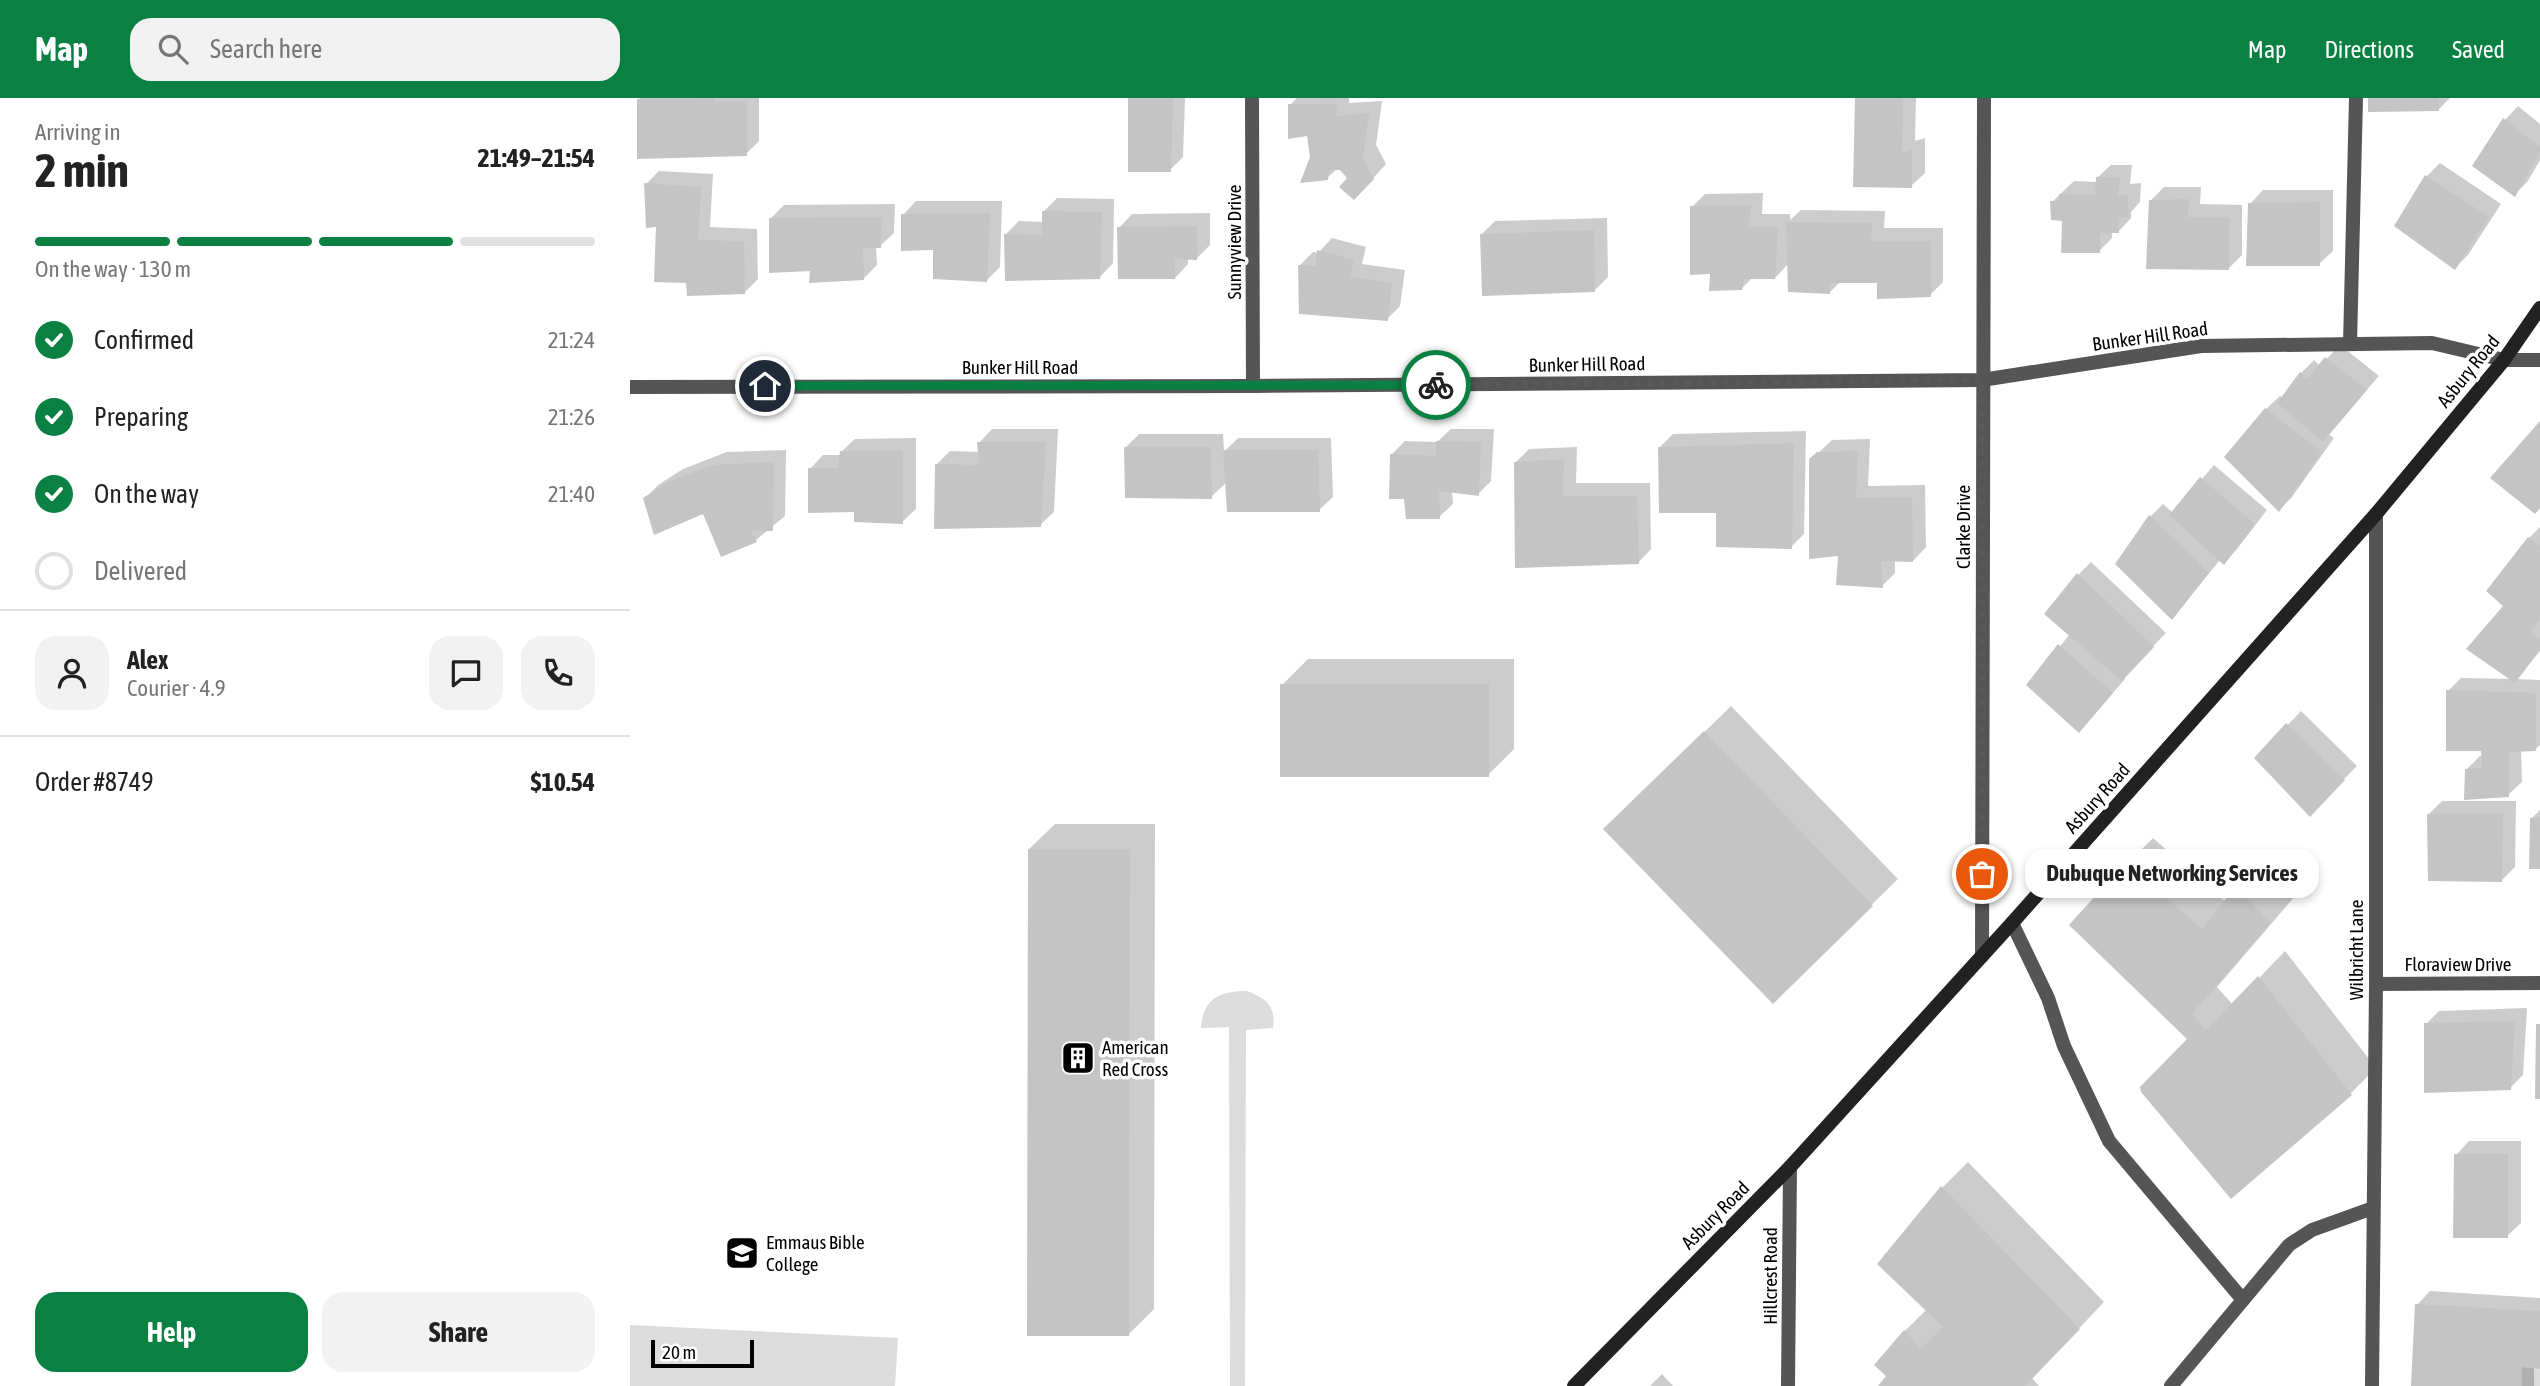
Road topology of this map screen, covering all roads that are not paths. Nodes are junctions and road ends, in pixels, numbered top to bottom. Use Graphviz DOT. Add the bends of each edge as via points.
graph roads {
  1 [pos="1252,98"];
  2 [pos="1984,98"];
  3 [pos="2356,98"];
  4 [pos="2540,308"];
  5 [pos="2350,344"];
  6 [pos="2504,360"];
  7 [pos="2540,360"];
  8 [pos="1982,380"];
  9 [pos="1253,386"];
  10 [pos="630,387"];
  11 [pos="2376,514"];
  12 [pos="2012,923"];
  13 [pos="1982,956"];
  14 [pos="2540,983"];
  15 [pos="2376,984"];
  16 [pos="1790,1167"];
  17 [pos="2373,1208"];
  18 [pos="2243,1300"];
  19 [pos="1574,1386"];
  20 [pos="1788,1386"];
  21 [pos="2171,1386"];
  22 [pos="2372,1386"];
  1 -- 9 [label="street, Sunnyview Drive"];
  2 -- 8 [label="street, Clarke Drive"];
  3 -- 5 [label="street"];
  4 -- 6 [label="main road, Asbury Road"];
  5 -- 6 [label="street, Bunker Hill Road" via="2432,342"];
  5 -- 8 [label="street, Bunker Hill Road" via="2201,346"];
  6 -- 7 [label="street, Bunker Hill Road"];
  6 -- 11 [label="main road, Asbury Road"];
  8 -- 9 [label="street, Bunker Hill Road"];
  8 -- 13 [label="street, Clarke Drive"];
  9 -- 10 [label="street, Bunker Hill Road"];
  11 -- 12 [label="main road, Asbury Road"];
  11 -- 15 [label="street, Wilbricht Lane"];
  12 -- 13 [label="main road, Asbury Road"];
  12 -- 18 [label="street" via="2109,1141"];
  13 -- 16 [label="main road, Asbury Road"];
  14 -- 15 [label="street, Floraview Drive"];
  15 -- 17 [label="street, Wilbricht Lane"];
  16 -- 19 [label="main road, Asbury Road"];
  16 -- 20 [label="street, Hillcrest Road"];
  17 -- 18 [label="street" via="2312,1230 2289,1245"];
  17 -- 22 [label="street, Wilbricht Lane"];
  18 -- 21 [label="street"];
}
